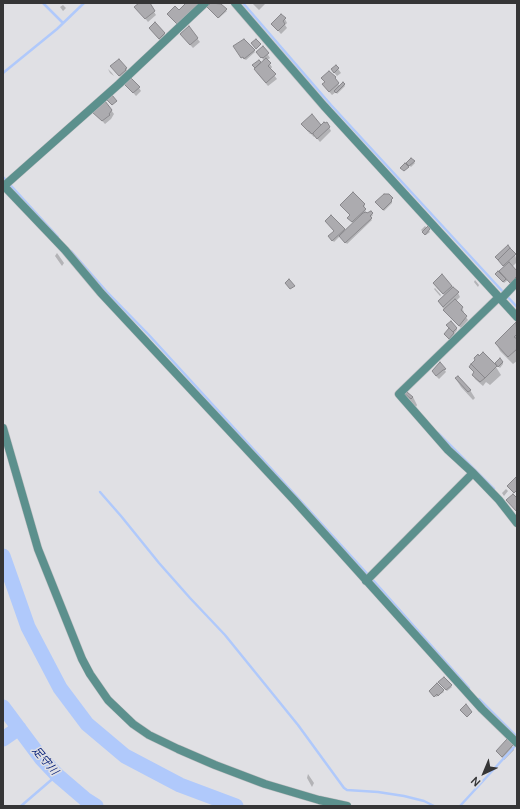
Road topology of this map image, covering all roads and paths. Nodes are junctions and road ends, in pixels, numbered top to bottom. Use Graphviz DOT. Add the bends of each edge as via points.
graph roads {
  1 [pos="205,3"];
  2 [pos="235,3"];
  3 [pos="5,184"];
  4 [pos="517,282"];
  5 [pos="503,296"];
  6 [pos="517,317"];
  7 [pos="3,428"];
  8 [pos="473,473"];
  9 [pos="517,524"];
  10 [pos="369,578"];
  11 [pos="517,743"];
  12 [pos="347,806"];
  1 -- 3 [label="street"];
  2 -- 5 [label="street" via="324,106"];
  3 -- 10 [label="street" via="101,293"];
  4 -- 5 [label="street"];
  5 -- 6 [label="street"];
  5 -- 8 [label="street" via="399,394 448,450"];
  7 -- 12 [label="street" via="38,549 82,659 108,700 148,735 178,749 265,784"];
  8 -- 9 [label="street" via="499,500"];
  8 -- 10 [label="street"];
  10 -- 11 [label="street" via="482,709"];
}
